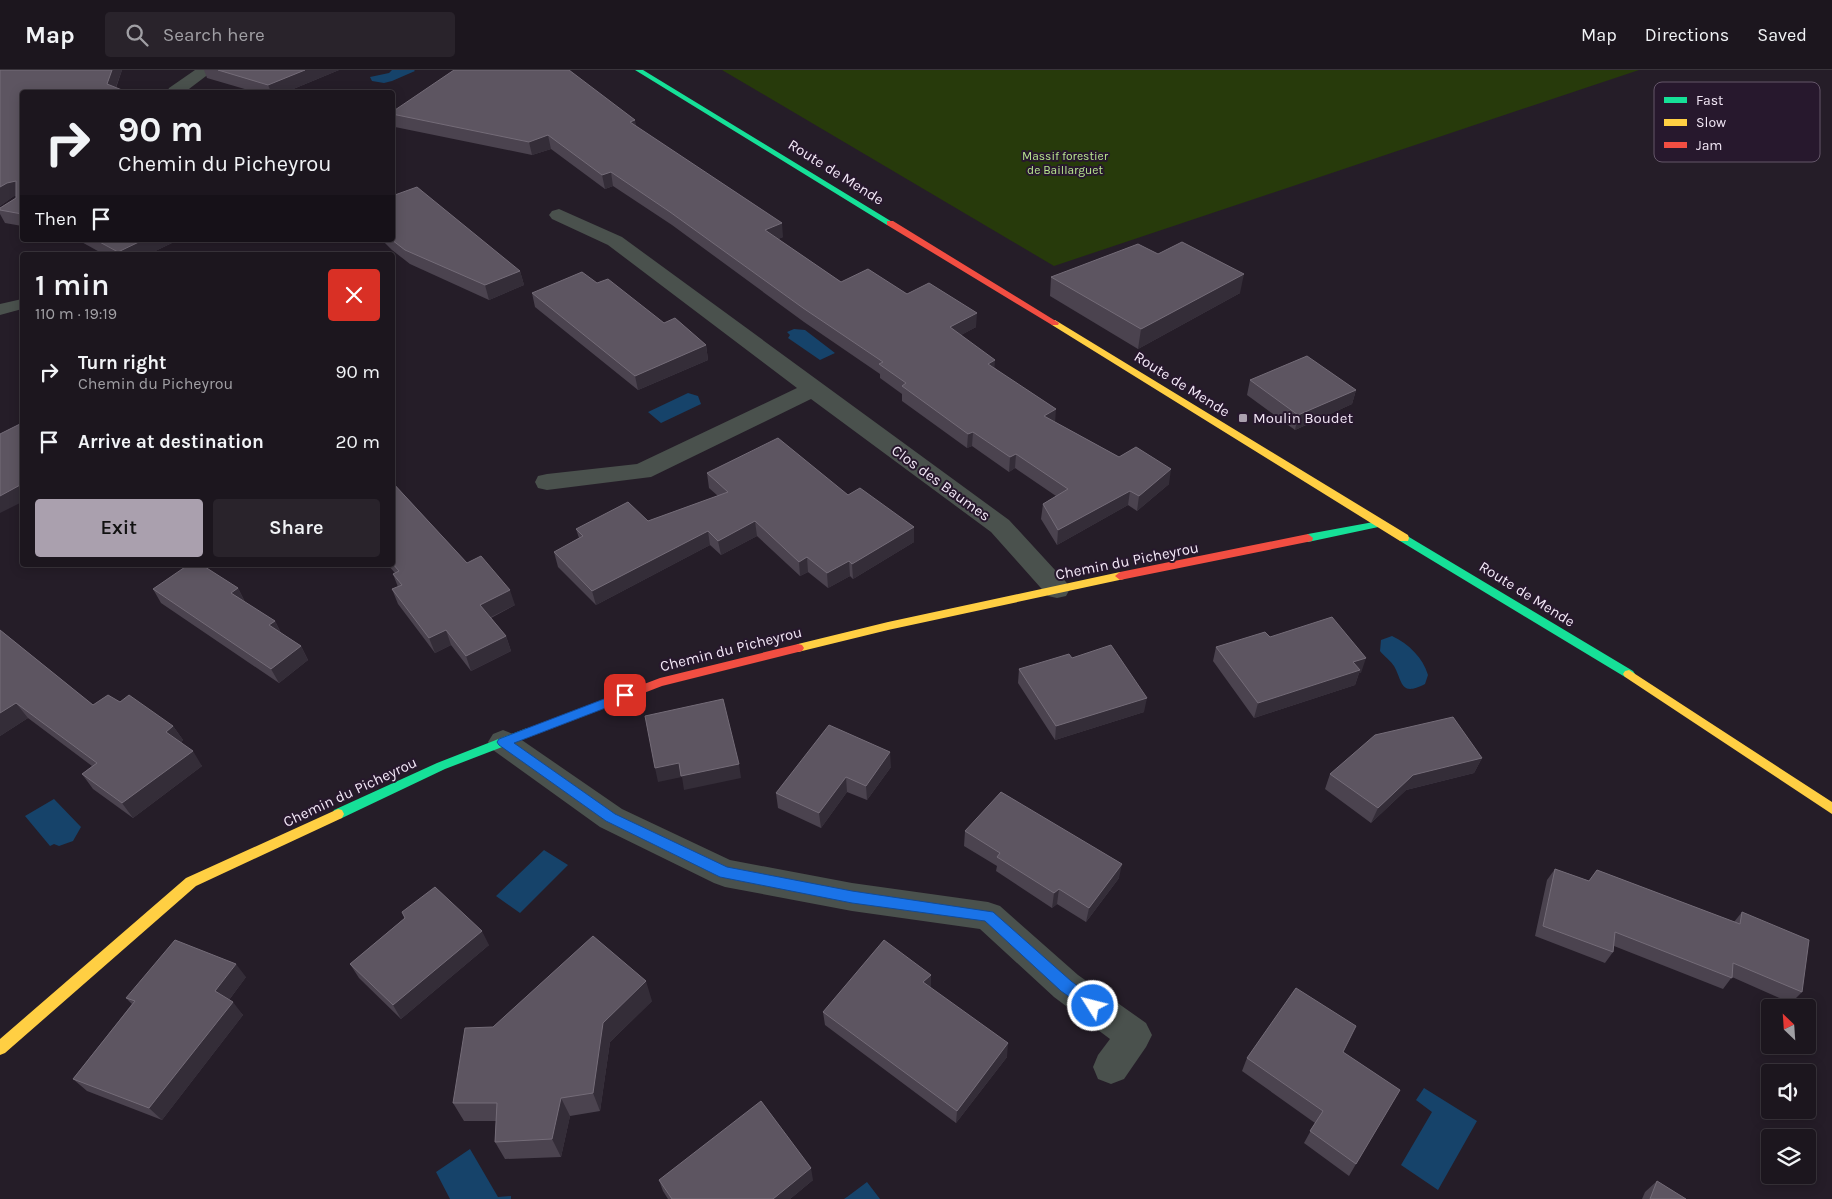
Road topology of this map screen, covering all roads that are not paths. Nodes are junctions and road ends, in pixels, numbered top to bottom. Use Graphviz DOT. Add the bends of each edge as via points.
graph roads {
  1 [pos="206,70"];
  2 [pos="638,70"];
  3 [pos="178,90"];
  4 [pos="559,215"];
  5 [pos="20,305"];
  6 [pos="0,310"];
  7 [pos="813,389"];
  8 [pos="547,482"];
  9 [pos="1379,524"];
  10 [pos="1057,589"];
  11 [pos="503,742"];
  12 [pos="1832,810"];
  13 [pos="0,1048"];
  14 [pos="1111,1067"];
  1 -- 3 [label="street"];
  2 -- 9 [label="street, Route de Mende"];
  4 -- 7 [label="street, Clos des Baumes" via="615,241"];
  5 -- 6 [label="lane"];
  7 -- 8 [label="street" via="642,471"];
  7 -- 10 [label="street, Clos des Baumes" via="1000,526"];
  9 -- 10 [label="street, Chemin du Picheyrou"];
  9 -- 12 [label="street, Route de Mende" via="1659,693"];
  10 -- 11 [label="street, Chemin du Picheyrou" via="888,626 660,682"];
  11 -- 13 [label="street, Chemin du Picheyrou" via="441,766 191,882"];
  11 -- 14 [label="street" via="611,818 724,872 852,897 988,916 1066,986 1134,1035"];
}
